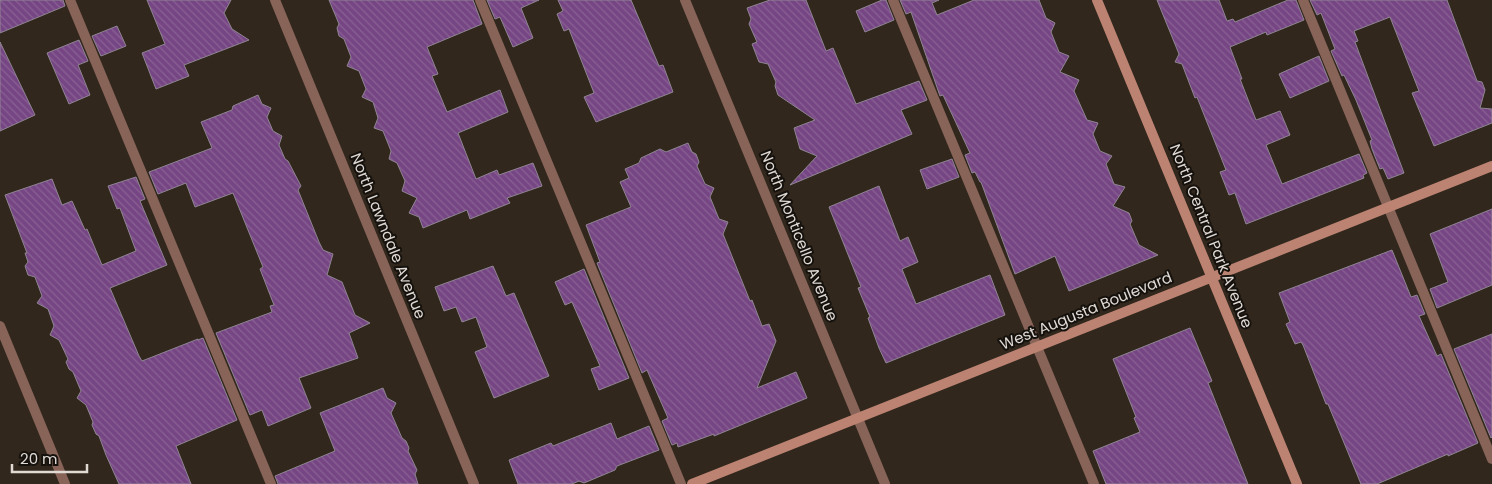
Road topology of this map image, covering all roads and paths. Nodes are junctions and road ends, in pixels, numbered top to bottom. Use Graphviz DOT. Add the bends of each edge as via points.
graph roads {
  1 [pos="70,0"];
  2 [pos="275,0"];
  3 [pos="480,0"];
  4 [pos="685,0"];
  5 [pos="893,0"];
  6 [pos="1097,0"];
  7 [pos="1303,0"];
  8 [pos="1492,166"];
  9 [pos="1388,207"];
  10 [pos="1212,277"];
  11 [pos="0,326"];
  12 [pos="1038,346"];
  13 [pos="858,418"];
  14 [pos="1492,459"];
  15 [pos="65,484"];
  16 [pos="271,484"];
  17 [pos="474,484"];
  18 [pos="681,484"];
  19 [pos="692,484"];
  20 [pos="885,484"];
  21 [pos="1094,484"];
  22 [pos="1297,484"];
  1 -- 16 [label="street"];
  2 -- 17 [label="street, North Lawndale Avenue"];
  3 -- 18 [label="street"];
  4 -- 13 [label="street, North Monticello Avenue"];
  5 -- 12 [label="street"];
  6 -- 10 [label="street, North Central Park Avenue"];
  7 -- 9 [label="street"];
  8 -- 9 [label="street, West Augusta Boulevard"];
  9 -- 10 [label="street, West Augusta Boulevard"];
  9 -- 14 [label="street"];
  10 -- 12 [label="street, West Augusta Boulevard"];
  10 -- 22 [label="street, North Central Park Avenue"];
  11 -- 15 [label="street"];
  12 -- 13 [label="street, West Augusta Boulevard"];
  12 -- 21 [label="street"];
  13 -- 19 [label="street, West Augusta Boulevard"];
  13 -- 20 [label="street, North Monticello Avenue"];
}
